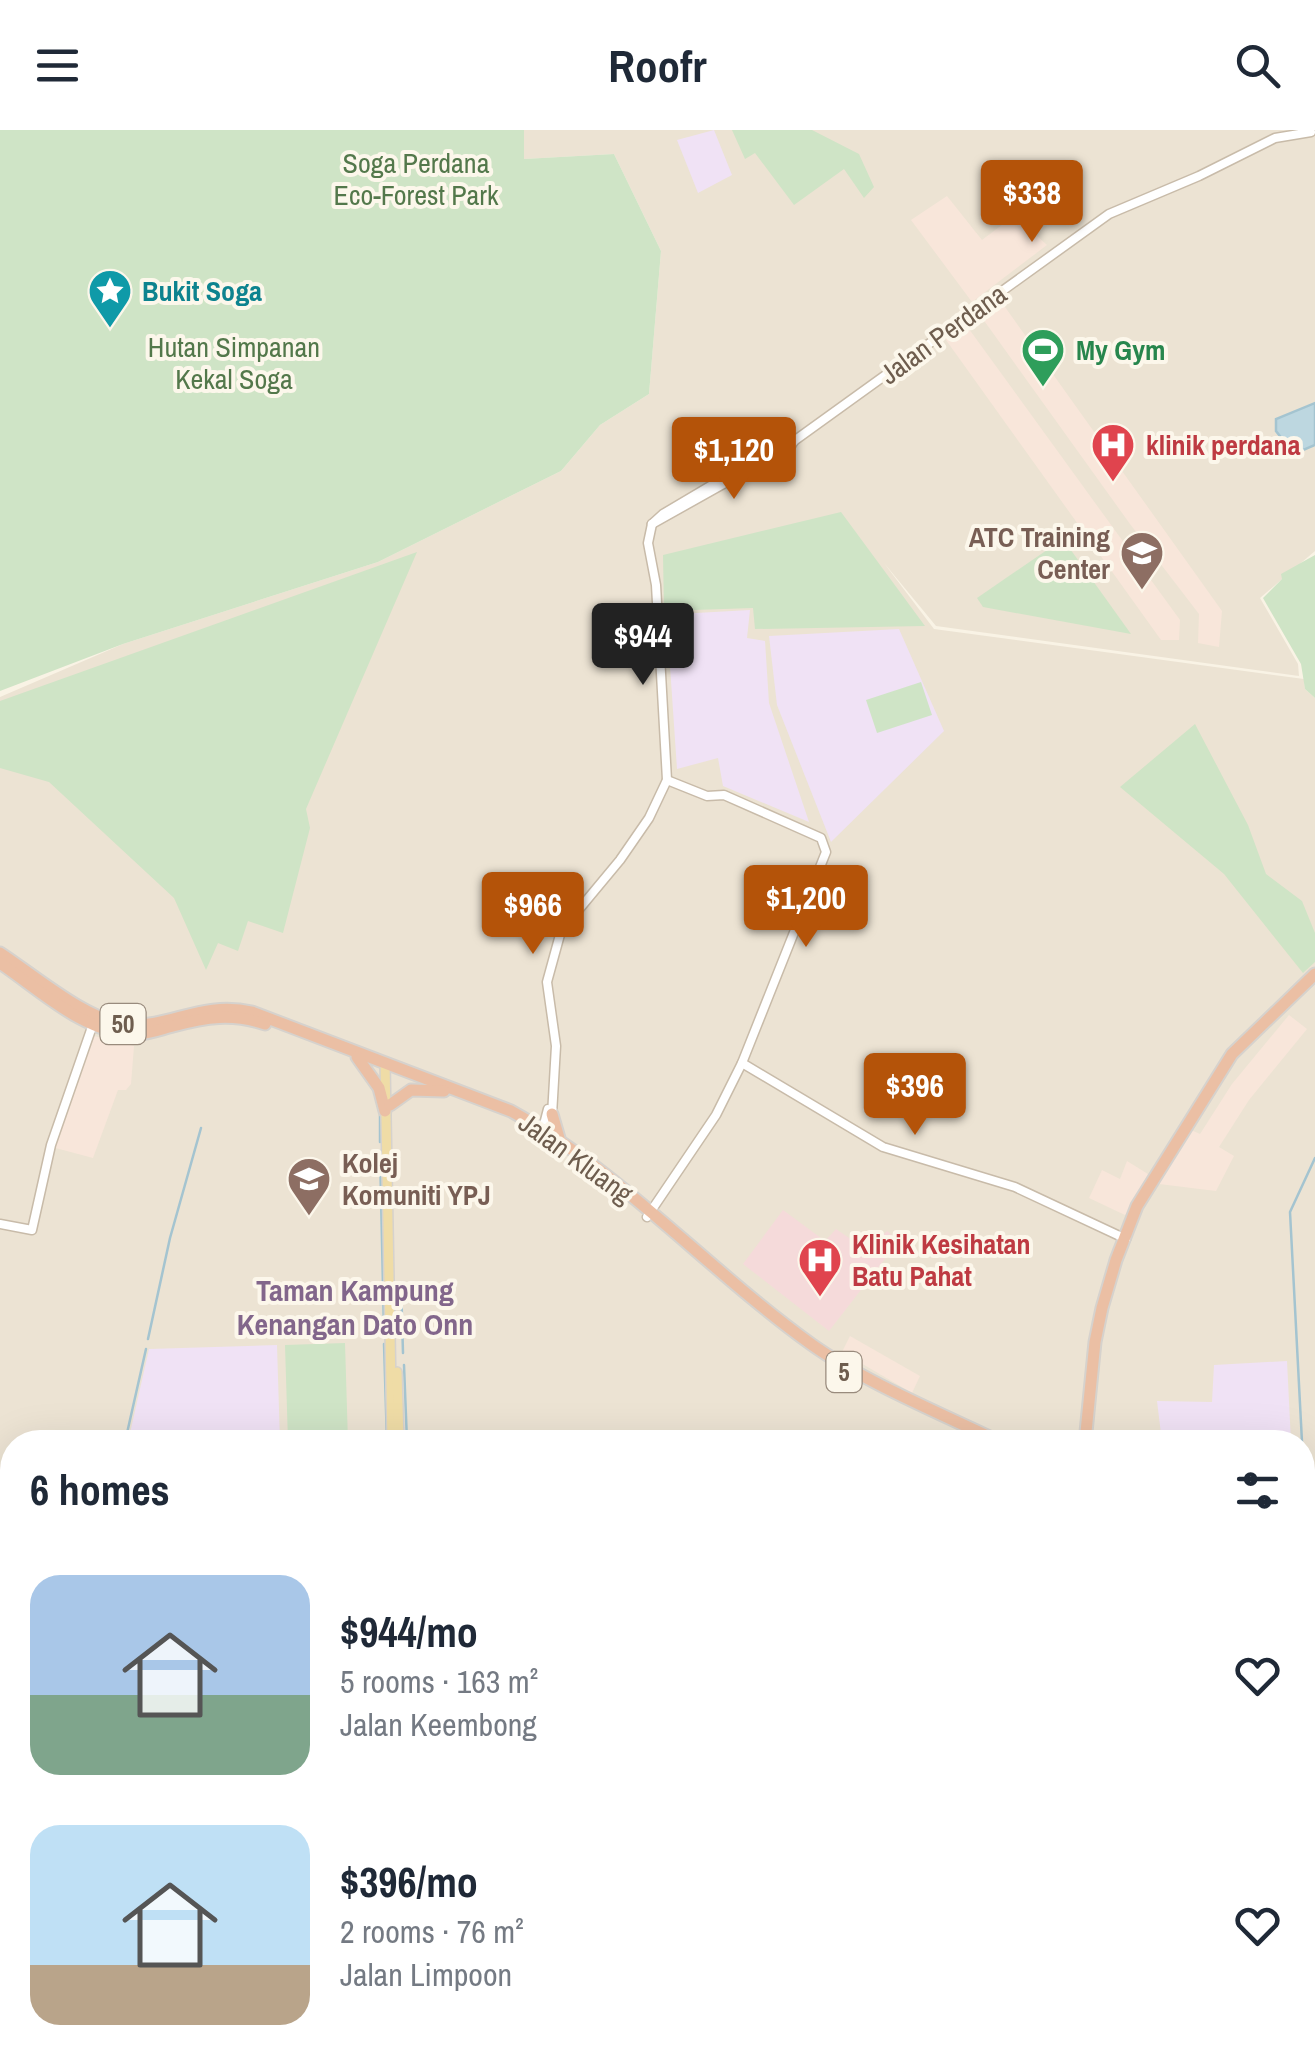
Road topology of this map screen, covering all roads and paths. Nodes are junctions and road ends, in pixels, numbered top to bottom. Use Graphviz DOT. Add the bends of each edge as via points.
graph roads {
  1 [pos="1312,133"];
  2 [pos="667,780"];
  3 [pos="0,953"];
  4 [pos="0,962"];
  5 [pos="1315,974"];
  6 [pos="93,1024"];
  7 [pos="356,1058"];
  8 [pos="742,1063"];
  9 [pos="388,1066"];
  10 [pos="444,1091"];
  11 [pos="387,1108"];
  12 [pos="511,1110"];
  13 [pos="550,1114"];
  14 [pos="545,1134"];
  15 [pos="565,1146"];
  16 [pos="648,1215"];
  17 [pos="0,1224"];
  18 [pos="1126,1239"];
  19 [pos="915,1400"];
  20 [pos="934,1418"];
  21 [pos="395,1430"];
  22 [pos="958,1430"];
  23 [pos="976,1430"];
  24 [pos="1090,1430"];
  1 -- 2 [label="street, Jalan Perdana" via="1275,138 1109,214 794,441 652,524 648,543"];
  2 -- 8 [label="street" via="707,796 724,795 821,838 824,846 822,866"];
  2 -- 13 [label="street" via="620,860 561,932 547,982 556,1046"];
  3 -- 9 [label="highway, Jalan Kluang / 50" via="114,1023 236,1008"];
  4 -- 6 [label="highway, Jalan Kluang / 50"];
  5 -- 18 [label="highway" via="1232,1054"];
  6 -- 7 [label="highway, Jalan Kluang / 50" via="139,1034 203,1018 239,1017"];
  6 -- 17 [label="street" via="51,1145 32,1230"];
  7 -- 9 [label="highway, Jalan Kluang / 50"];
  7 -- 11 [label="highway"];
  8 -- 16 [label="street" via="716,1115"];
  8 -- 18 [label="street" via="884,1147 1013,1186"];
  9 -- 10 [label="highway, Jalan Kluang / 5"];
  9 -- 11 [label="main road"];
  9 -- 12 [label="highway, Jalan Kluang / 5"];
  10 -- 11 [label="highway" via="411,1090"];
  10 -- 14 [label="highway, Jalan Kluang / 5"];
  11 -- 21 [label="main road"];
  12 -- 13 [label="highway" via="535,1118"];
  12 -- 14 [label="highway, Jalan Kluang / 5"];
  13 -- 14 [label="street"];
  13 -- 15 [label="highway"];
  14 -- 15 [label="highway, Jalan Kluang / 5"];
  14 -- 16 [label="highway, Jalan Kluang / 5"];
  15 -- 16 [label="highway, Jalan Kluang / 5"];
  16 -- 19 [label="highway, Jalan Kluang / 5" via="808,1342"];
  16 -- 20 [label="highway, Jalan Kluang / 5" via="802,1346"];
  18 -- 24 [label="highway" via="1108,1305"];
  19 -- 20 [label="highway"];
  19 -- 23 [label="highway, Jalan Kluang / 5"];
  20 -- 22 [label="highway, Jalan Kluang / 5"];
}
